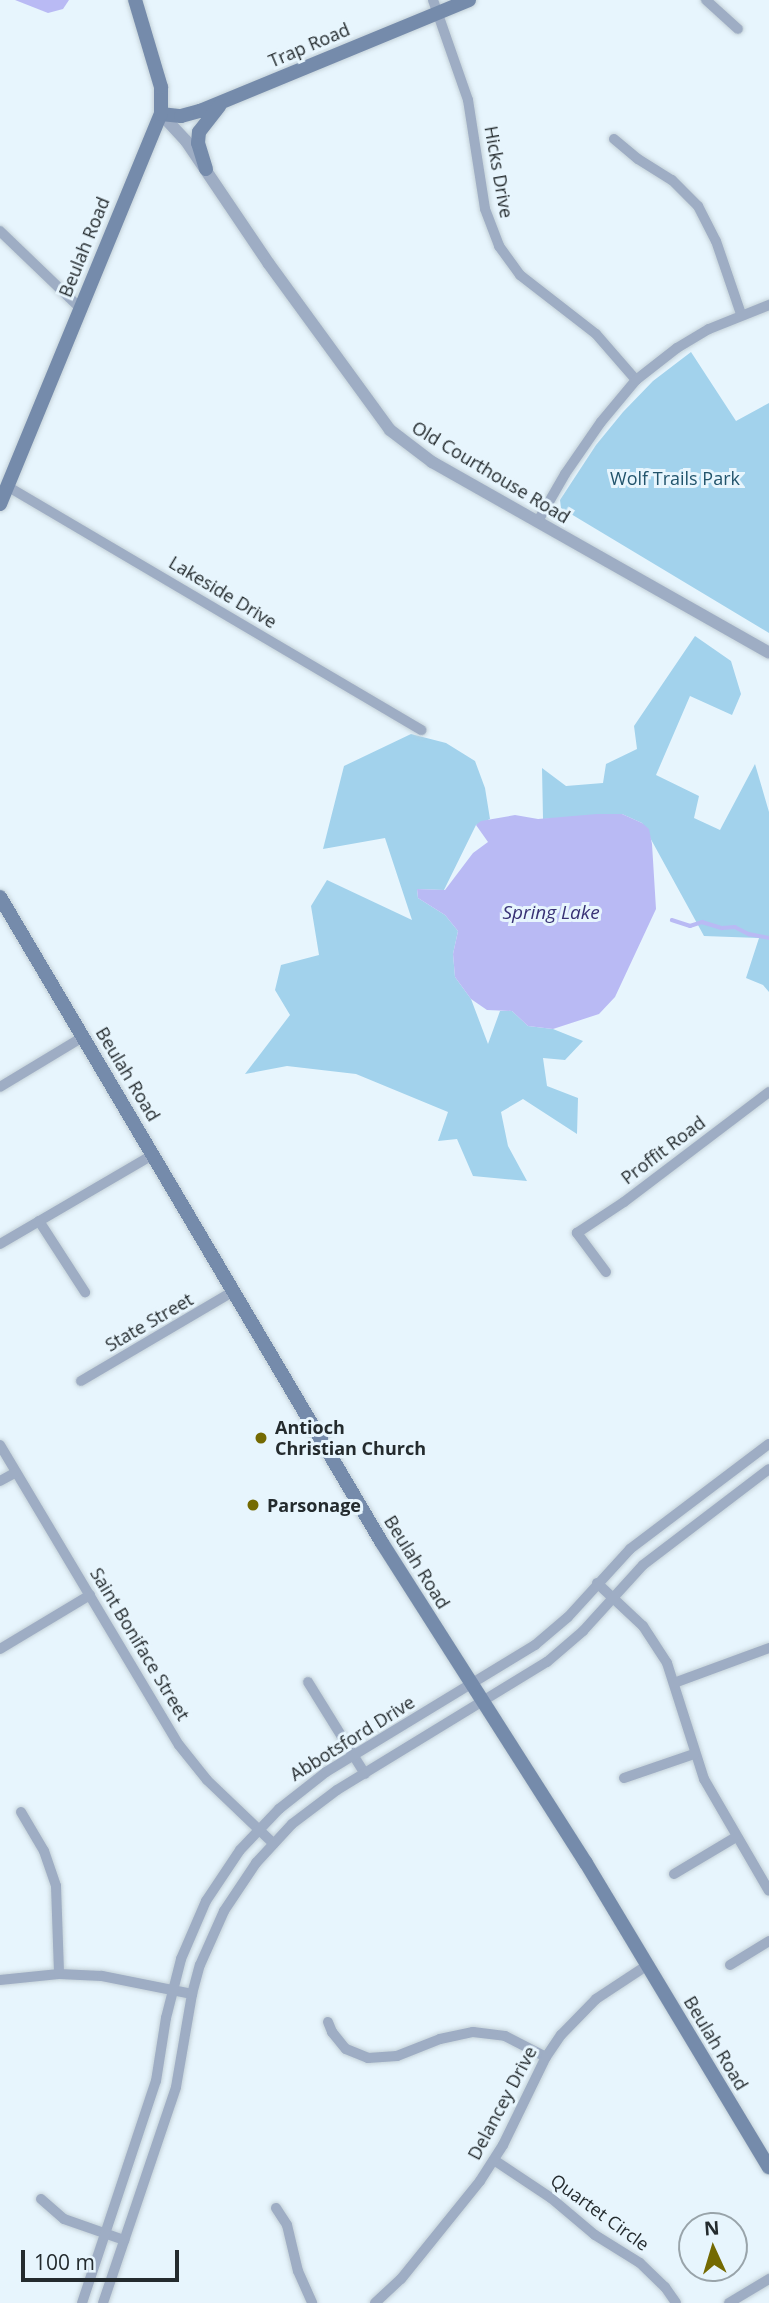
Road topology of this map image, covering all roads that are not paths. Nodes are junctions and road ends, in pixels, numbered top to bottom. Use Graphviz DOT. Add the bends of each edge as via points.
graph roads {
  1 [pos="135,0"];
  2 [pos="469,0"];
  3 [pos="706,0"];
  4 [pos="435,7"];
  5 [pos="738,29"];
  6 [pos="222,102"];
  7 [pos="161,114"];
  8 [pos="614,139"];
  9 [pos="206,169"];
  10 [pos="0,231"];
  11 [pos="769,305"];
  12 [pos="80,308"];
  13 [pos="741,314"];
  14 [pos="636,380"];
  15 [pos="7,486"];
  16 [pos="0,504"];
  17 [pos="538,521"];
  18 [pos="769,653"];
  19 [pos="421,730"];
  20 [pos="0,897"];
  21 [pos="83,1037"];
  22 [pos="0,1087"];
  23 [pos="769,1091"];
  24 [pos="154,1154"];
  25 [pos="39,1221"];
  26 [pos="0,1244"];
  27 [pos="606,1272"];
  28 [pos="234,1291"];
  29 [pos="85,1292"];
  30 [pos="81,1381"];
  31 [pos="769,1444"];
  32 [pos="0,1445"];
  33 [pos="769,1469"];
  34 [pos="16,1472"];
  35 [pos="0,1481"];
  36 [pos="597,1583"];
  37 [pos="90,1595"];
  38 [pos="612,1596"];
  39 [pos="769,1648"];
  40 [pos="0,1649"];
  41 [pos="309,1682"];
  42 [pos="674,1683"];
  43 [pos="472,1685"];
  44 [pos="483,1702"];
  45 [pos="694,1754"];
  46 [pos="353,1756"];
  47 [pos="365,1774"];
  48 [pos="624,1778"];
  49 [pos="21,1812"];
  50 [pos="259,1829"];
  51 [pos="736,1837"];
  52 [pos="273,1843"];
  53 [pos="674,1874"];
  54 [pos="769,1891"];
  55 [pos="769,1941"];
  56 [pos="730,1965"];
  57 [pos="646,1966"];
  58 [pos="60,1974"];
  59 [pos="0,1980"];
  60 [pos="173,1988"];
  61 [pos="192,1994"];
  62 [pos="328,2022"];
  63 [pos="546,2057"];
  64 [pos="494,2160"];
  65 [pos="769,2167"];
  66 [pos="41,2199"];
  67 [pos="276,2208"];
  68 [pos="105,2234"];
  69 [pos="124,2240"];
  70 [pos="769,2279"];
  71 [pos="82,2303"];
  72 [pos="103,2303"];
  73 [pos="312,2303"];
  74 [pos="375,2303"];
  75 [pos="676,2303"];
  76 [pos="729,2303"];
  1 -- 7 [label="main road, Beulah Road" via="160,87"];
  2 -- 4 [label="main road, Trap Road"];
  3 -- 5 [label="street"];
  4 -- 6 [label="main road, Trap Road"];
  4 -- 14 [label="street, Hicks Drive" via="468,100 485,209 499,246 520,275 596,334"];
  6 -- 7 [label="main road, Trap Road" via="184,115"];
  6 -- 9 [label="main road" via="199,132"];
  7 -- 9 [label="street, Old Courthouse Road"];
  7 -- 12 [label="main road, Beulah Road"];
  8 -- 13 [label="street" via="672,180 698,206 716,241"];
  9 -- 17 [label="street, Old Courthouse Road" via="390,430 418,453"];
  10 -- 12 [label="street"];
  11 -- 13 [label="street"];
  12 -- 15 [label="main road, Beulah Road"];
  13 -- 14 [label="street" via="677,348"];
  14 -- 17 [label="street" via="601,422"];
  15 -- 16 [label="main road, Beulah Road"];
  15 -- 19 [label="street, Lakeside Drive"];
  17 -- 18 [label="street, Old Courthouse Road"];
  20 -- 21 [label="main road, Beulah Road"];
  21 -- 22 [label="street"];
  21 -- 24 [label="main road, Beulah Road"];
  23 -- 27 [label="street, Proffit Road" via="577,1233"];
  24 -- 25 [label="street"];
  24 -- 28 [label="main road, Beulah Road"];
  25 -- 26 [label="street"];
  25 -- 29 [label="street"];
  28 -- 30 [label="street, State Street"];
  28 -- 43 [label="main road, Beulah Road" via="382,1543"];
  31 -- 36 [label="street, Abbotsford Drive" via="630,1549"];
  32 -- 34 [label="street, Saint Boniface Street"];
  33 -- 38 [label="street, Abbotsford Drive" via="643,1564"];
  34 -- 35 [label="street"];
  34 -- 37 [label="street, Saint Boniface Street"];
  36 -- 38 [label="street"];
  36 -- 43 [label="street, Abbotsford Drive" via="550,1634"];
  37 -- 40 [label="street"];
  37 -- 50 [label="street, Saint Boniface Street" via="190,1759"];
  38 -- 42 [label="street" via="656,1643"];
  38 -- 44 [label="street, Abbotsford Drive" via="563,1649"];
  39 -- 42 [label="street"];
  41 -- 46 [label="street"];
  42 -- 45 [label="street"];
  43 -- 44 [label="main road, Beulah Road"];
  43 -- 46 [label="street, Abbotsford Drive"];
  44 -- 47 [label="street, Abbotsford Drive"];
  44 -- 57 [label="main road, Beulah Road"];
  45 -- 48 [label="street"];
  45 -- 51 [label="street"];
  46 -- 47 [label="street"];
  46 -- 50 [label="street, Abbotsford Drive" via="302,1790"];
  47 -- 52 [label="street, Abbotsford Drive" via="314,1806"];
  49 -- 58 [label="street" via="44,1851 56,1886"];
  50 -- 52 [label="street, Saint Boniface Street"];
  50 -- 60 [label="street, Abbotsford Drive" via="206,1902 184,1949"];
  51 -- 53 [label="street"];
  51 -- 54 [label="street"];
  52 -- 61 [label="street, Abbotsford Drive" via="224,1911"];
  55 -- 56 [label="street"];
  57 -- 63 [label="street, Delancey Drive" via="585,2009"];
  57 -- 65 [label="main road, Beulah Road"];
  58 -- 59 [label="street"];
  58 -- 60 [label="street"];
  60 -- 61 [label="street"];
  60 -- 68 [label="street, Abbotsford Drive" via="156,2081"];
  61 -- 69 [label="street, Abbotsford Drive" via="176,2087"];
  62 -- 63 [label="street" via="346,2049 368,2057 397,2056 473,2032 505,2036"];
  63 -- 64 [label="street, Delancey Drive"];
  64 -- 74 [label="street, Delancey Drive" via="446,2226"];
  64 -- 75 [label="street, Quartet Circle" via="640,2263"];
  66 -- 68 [label="street" via="64,2220"];
  67 -- 73 [label="street" via="287,2225 298,2271"];
  68 -- 69 [label="street"];
  68 -- 71 [label="street, Abbotsford Drive"];
  69 -- 72 [label="street, Abbotsford Drive"];
  70 -- 76 [label="street"];
}
